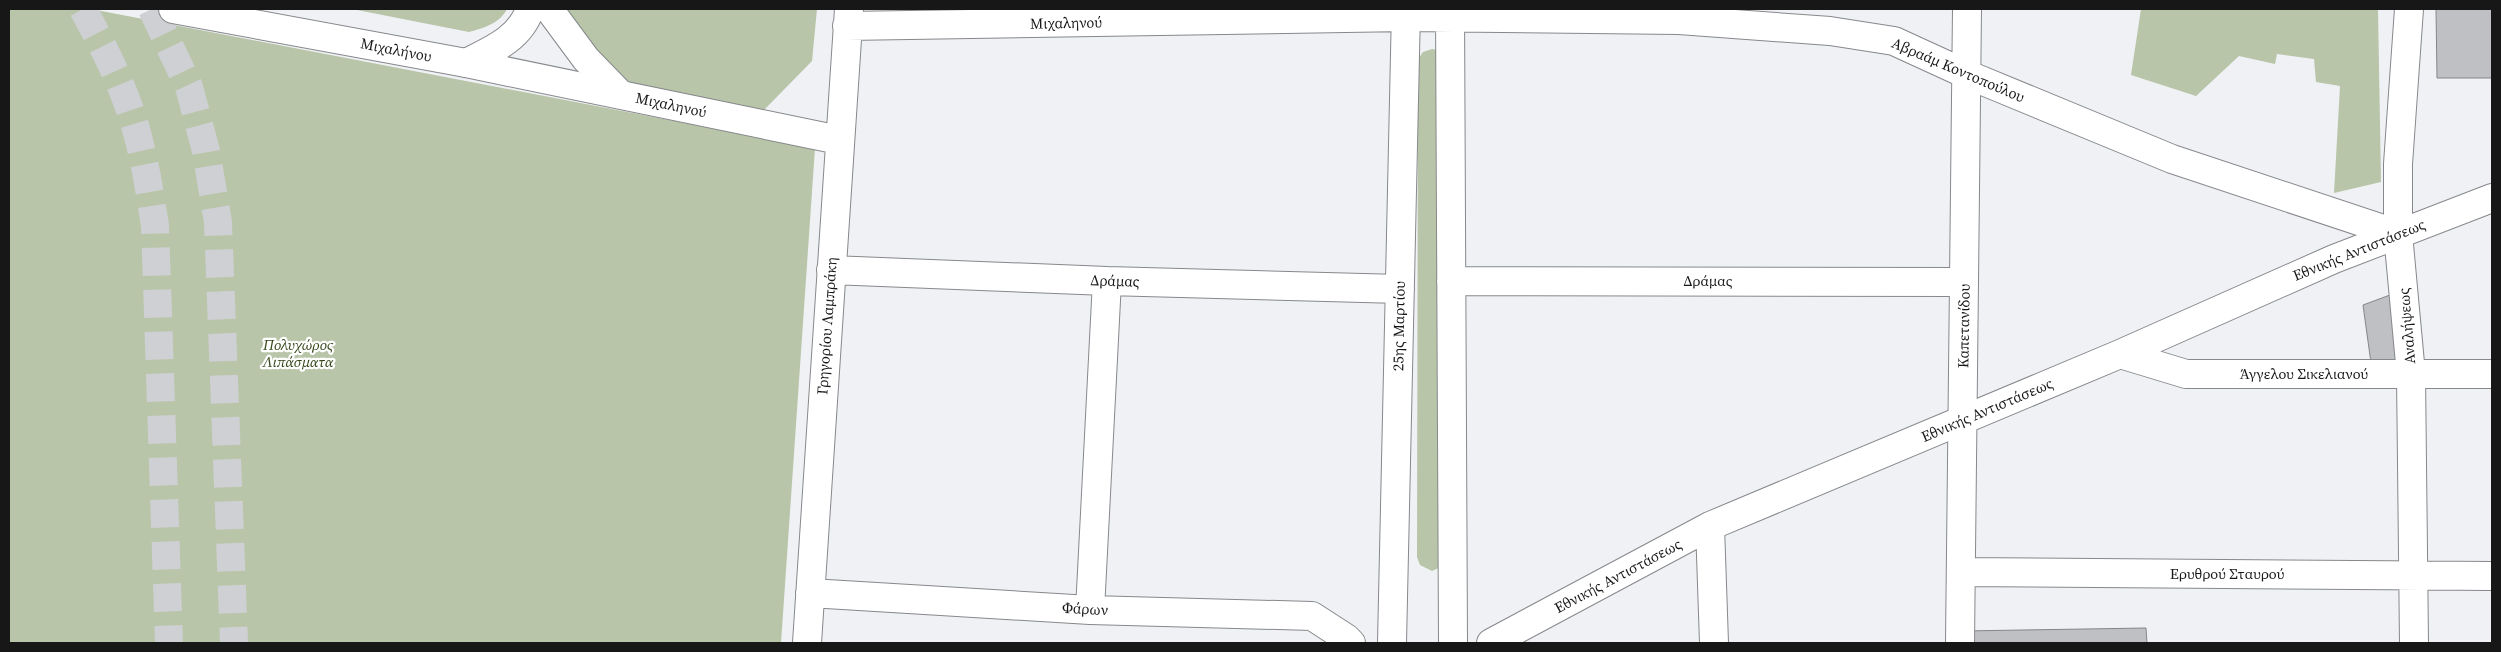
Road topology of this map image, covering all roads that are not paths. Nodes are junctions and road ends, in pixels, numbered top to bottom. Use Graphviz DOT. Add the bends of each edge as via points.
graph roads {
  1 [pos="173,9"];
  2 [pos="530,9"];
  3 [pos="549,9"];
  4 [pos="1333,9"];
  5 [pos="1967,9"];
  6 [pos="2409,9"];
  7 [pos="1406,13"];
  8 [pos="1450,13"];
  9 [pos="848,17"];
  10 [pos="1360,18"];
  11 [pos="466,63"];
  12 [pos="1966,74"];
  13 [pos="620,94"];
  14 [pos="839,140"];
  15 [pos="2492,198"];
  16 [pos="2398,234"];
  17 [pos="831,270"];
  18 [pos="1107,281"];
  19 [pos="1451,281"];
  20 [pos="1964,282"];
  21 [pos="1400,289"];
  22 [pos="2120,354"];
  23 [pos="2411,374"];
  24 [pos="2492,374"];
  25 [pos="1963,421"];
  26 [pos="1710,526"];
  27 [pos="1961,572"];
  28 [pos="2412,576"];
  29 [pos="2492,576"];
  30 [pos="810,593"];
  31 [pos="1090,610"];
  32 [pos="807,643"];
  33 [pos="1351,643"];
  34 [pos="1392,643"];
  35 [pos="1453,643"];
  36 [pos="1491,643"];
  37 [pos="1714,643"];
  38 [pos="1960,643"];
  39 [pos="2414,643"];
  1 -- 11 [label="street, Μιχαλήνου"];
  2 -- 11 [label="street" via="526,21 510,40"];
  3 -- 13 [label="street" via="580,52"];
  4 -- 10 [label="street"];
  5 -- 12 [label="street, Καπετανίδου"];
  6 -- 16 [label="street, Αναλήψεως" via="2398,164"];
  7 -- 8 [label="street, Αβραάμ Κοντοπούλου"];
  7 -- 10 [label="street, Μιχαληνού"];
  7 -- 21 [label="street, 25ης Μαρτίου"];
  8 -- 12 [label="street, Αβραάμ Κοντοπούλου" via="1679,20 1830,31 1894,41"];
  8 -- 19 [label="street"];
  9 -- 10 [label="street, Μιχαληνού"];
  9 -- 14 [label="street, Γρηγορίου Λαμπράκη"];
  11 -- 13 [label="street, Μιχαλήνου"];
  12 -- 16 [label="street, Αβραάμ Κοντοπούλου" via="2172,159"];
  12 -- 20 [label="street, Καπετανίδου"];
  13 -- 14 [label="street, Μιχαληνού"];
  14 -- 17 [label="street, Γρηγορίου Λαμπράκη"];
  15 -- 16 [label="street, Εθνικής Αντιστάσεως"];
  16 -- 22 [label="street, Εθνικής Αντιστάσεως"];
  16 -- 23 [label="street, Αναλήψεως"];
  17 -- 18 [label="street, Δράμας"];
  17 -- 30 [label="street, Γρηγορίου Λαμπράκη"];
  18 -- 21 [label="street, Δράμας"];
  18 -- 31 [label="street"];
  19 -- 20 [label="street, Δράμας"];
  19 -- 35 [label="street"];
  20 -- 25 [label="street, Καπετανίδου"];
  21 -- 34 [label="street, 25ης Μαρτίου"];
  22 -- 23 [label="street, Άγγελου Σικελιανού" via="2186,374"];
  22 -- 25 [label="street, Εθνικής Αντιστάσεως"];
  23 -- 24 [label="street, Άγγελου Σικελιανού"];
  23 -- 28 [label="street, Αναλήψεως"];
  25 -- 26 [label="street, Εθνικής Αντιστάσεως"];
  25 -- 27 [label="street, Καπετανίδου"];
  26 -- 36 [label="street, Εθνικής Αντιστάσεως"];
  26 -- 37 [label="street"];
  27 -- 28 [label="street, Ερυθρού Σταυρού"];
  27 -- 38 [label="street, Καπετανίδου"];
  28 -- 29 [label="street, Ερυθρού Σταυρού"];
  28 -- 39 [label="street, Αναλήψεως"];
  30 -- 31 [label="street, Φάρων"];
  30 -- 32 [label="street, Γρηγορίου Λαμπράκη"];
  31 -- 33 [label="street, Φάρων" via="1312,616"];
}
